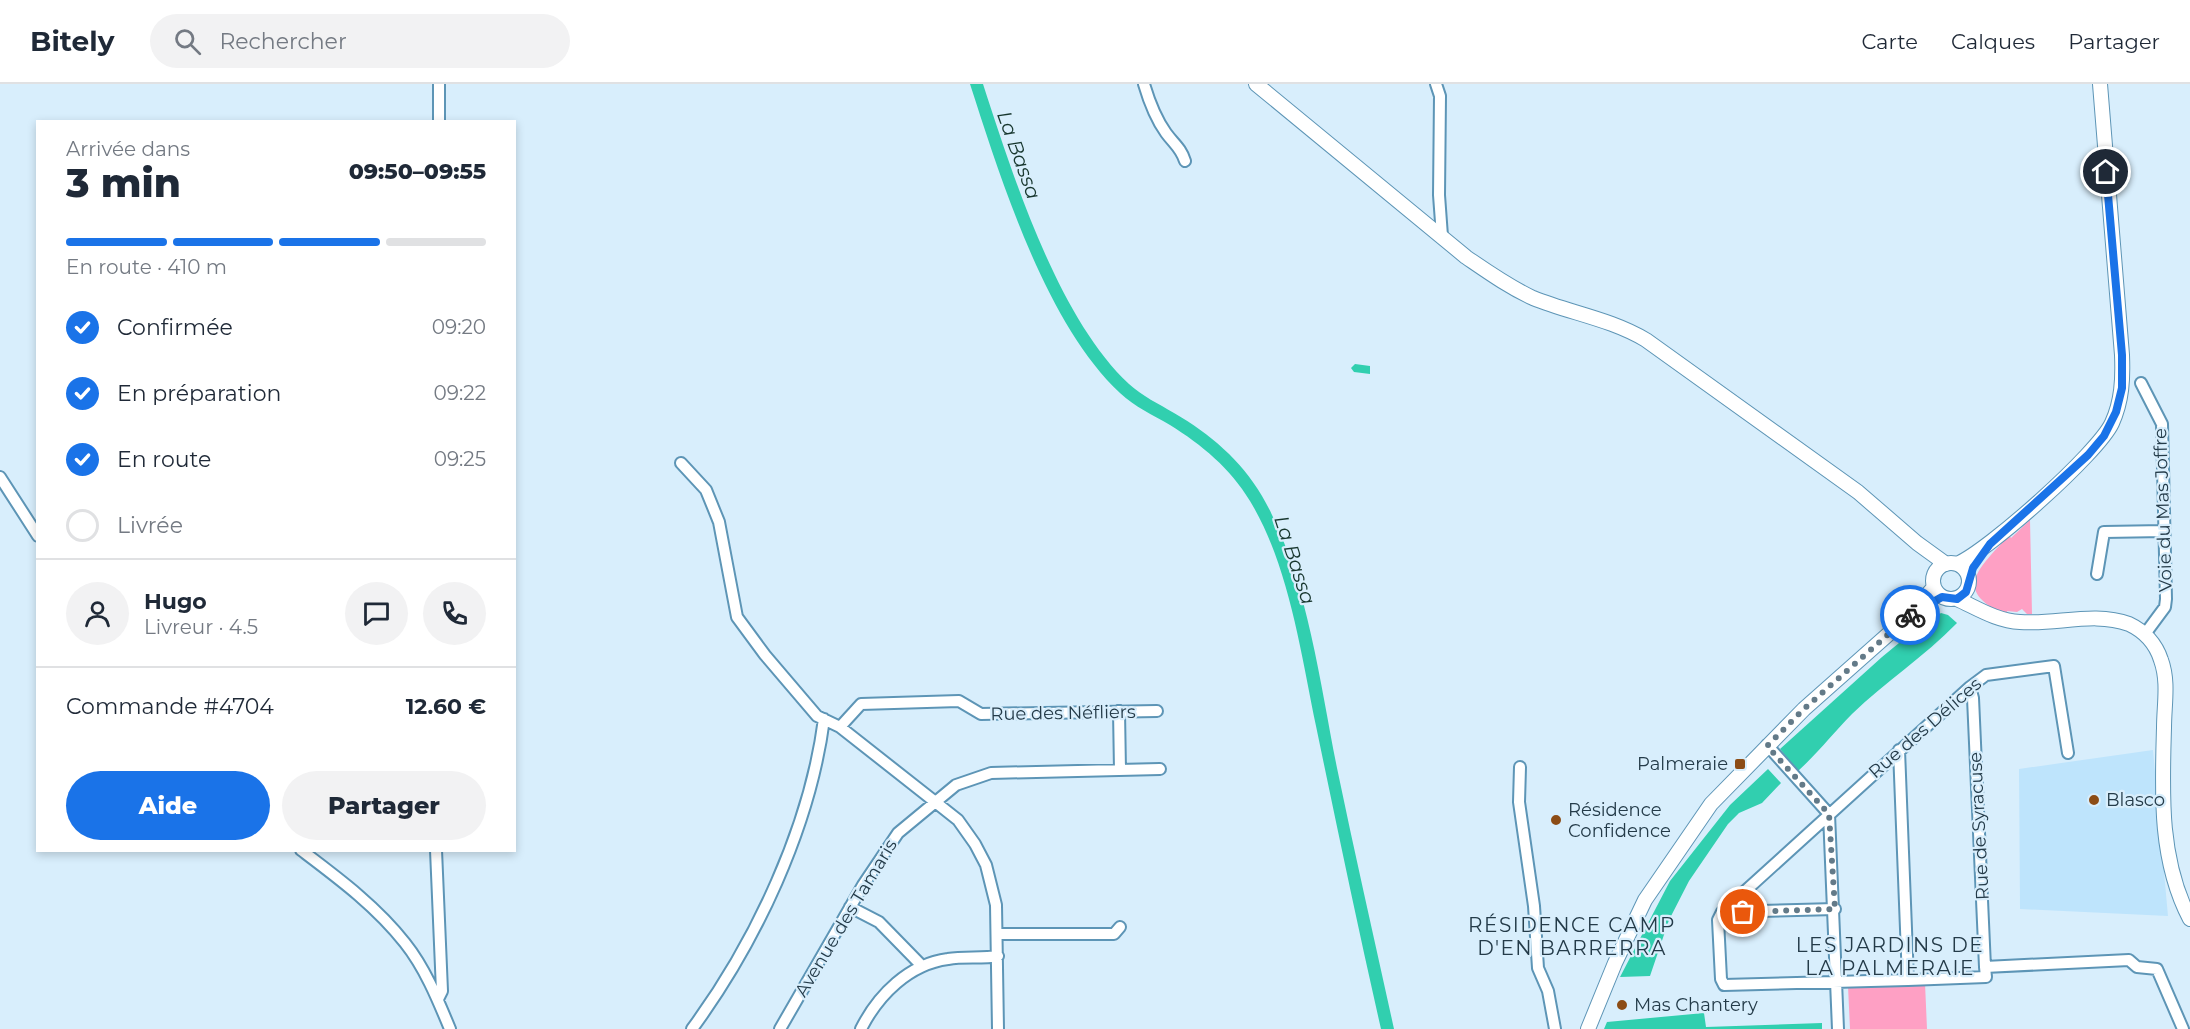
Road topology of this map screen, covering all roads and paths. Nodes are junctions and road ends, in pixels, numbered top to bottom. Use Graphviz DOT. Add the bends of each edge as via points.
graph roads {
  1 [pos="439,84"];
  2 [pos="1144,84"];
  3 [pos="1256,84"];
  4 [pos="1436,84"];
  5 [pos="2100,84"];
  6 [pos="439,120"];
  7 [pos="1185,161"];
  8 [pos="1442,236"];
  9 [pos="2141,383"];
  10 [pos="681,463"];
  11 [pos="0,477"];
  12 [pos="2164,531"];
  13 [pos="36,533"];
  14 [pos="1990,544"];
  15 [pos="2097,574"];
  16 [pos="1948,582"];
  17 [pos="2145,634"];
  18 [pos="1970,687"];
  19 [pos="1119,711"];
  20 [pos="1157,711"];
  21 [pos="824,719"];
  22 [pos="840,727"];
  23 [pos="1767,746"];
  24 [pos="1899,750"];
  25 [pos="2068,753"];
  26 [pos="1520,766"];
  27 [pos="1160,769"];
  28 [pos="1120,770"];
  29 [pos="934,801"];
  30 [pos="1829,814"];
  31 [pos="304,852"];
  32 [pos="436,852"];
  33 [pos="850,907"];
  34 [pos="1835,909"];
  35 [pos="1722,912"];
  36 [pos="2190,919"];
  37 [pos="1120,927"];
  38 [pos="997,934"];
  39 [pos="999,956"];
  40 [pos="922,966"];
  41 [pos="1985,966"];
  42 [pos="1908,980"];
  43 [pos="1837,982"];
  44 [pos="438,999"];
  45 [pos="1554,1023"];
  46 [pos="450,1029"];
  47 [pos="692,1029"];
  48 [pos="780,1029"];
  49 [pos="861,1029"];
  50 [pos="998,1029"];
  51 [pos="1549,1029"];
  52 [pos="1588,1029"];
  53 [pos="1838,1029"];
  54 [pos="2183,1029"];
  1 -- 6 [label="street"];
  2 -- 7 [label="street" via="1156,116 1181,148"];
  3 -- 8 [label="main road"];
  4 -- 8 [label="street" via="1440,96"];
  5 -- 14 [label="main road" via="2122,355 2120,400 2111,425 2096,446"];
  8 -- 16 [label="main road" via="1501,282 1533,298 1626,328 1646,340 1858,492 1917,543"];
  9 -- 12 [label="street, Voie du Mas Joffre" via="2162,424"];
  10 -- 21 [label="street" via="706,490 719,522 737,617 817,716"];
  11 -- 13 [label="street"];
  12 -- 15 [label="street" via="2104,532"];
  12 -- 17 [label="street, Voie du Mas Joffre" via="2164,607"];
  14 -- 16 [label="main road"];
  14 -- 16 [label="main road" via="1969,577"];
  16 -- 17 [label="main road" via="1995,617 2021,622 2111,620"];
  16 -- 23 [label="main road"];
  17 -- 36 [label="main road" via="2157,649 2164,672 2167,854"];
  18 -- 24 [label="street, Rue des Délices"];
  18 -- 25 [label="street, Rue des Délices" via="1986,675 2054,666"];
  18 -- 41 [label="street, Rue de Syracuse"];
  19 -- 20 [label="street, Rue des Néfliers"];
  19 -- 22 [label="street, Rue des Néfliers" via="981,714 959,701 861,704"];
  19 -- 28 [label="street"];
  21 -- 22 [label="street"];
  21 -- 47 [label="street" via="819,757 781,873 744,950"];
  22 -- 29 [label="street"];
  23 -- 30 [label="street"];
  23 -- 52 [label="main road" via="1711,804 1645,900"];
  24 -- 30 [label="street, Rue des Délices"];
  24 -- 42 [label="street"];
  26 -- 45 [label="street" via="1519,802 1534,906 1538,968 1548,991"];
  27 -- 28 [label="street, Avenue des Tamaris"];
  28 -- 29 [label="street, Avenue des Tamaris" via="992,772 956,785"];
  29 -- 33 [label="street, Avenue des Tamaris" via="898,833"];
  29 -- 38 [label="street" via="958,820 986,865 996,905"];
  30 -- 34 [label="street"];
  30 -- 35 [label="street, Rue des Délices"];
  31 -- 44 [label="street" via="370,905 397,934"];
  32 -- 44 [label="street" via="442,991"];
  33 -- 40 [label="street" via="879,922"];
  33 -- 48 [label="street, Avenue des Tamaris"];
  34 -- 35 [label="street"];
  34 -- 43 [label="street"];
  35 -- 43 [label="street" via="1718,920 1724,986"];
  37 -- 38 [label="street" via="1114,934"];
  38 -- 39 [label="street"];
  39 -- 40 [label="street" via="950,958"];
  39 -- 50 [label="street"];
  40 -- 49 [label="street" via="908,973 881,998"];
  41 -- 42 [label="street" via="1986,977"];
  41 -- 54 [label="street" via="2129,960 2137,967 2157,969"];
  42 -- 43 [label="street"];
  43 -- 53 [label="street"];
  44 -- 46 [label="street"];
  45 -- 51 [label="street"];
}
